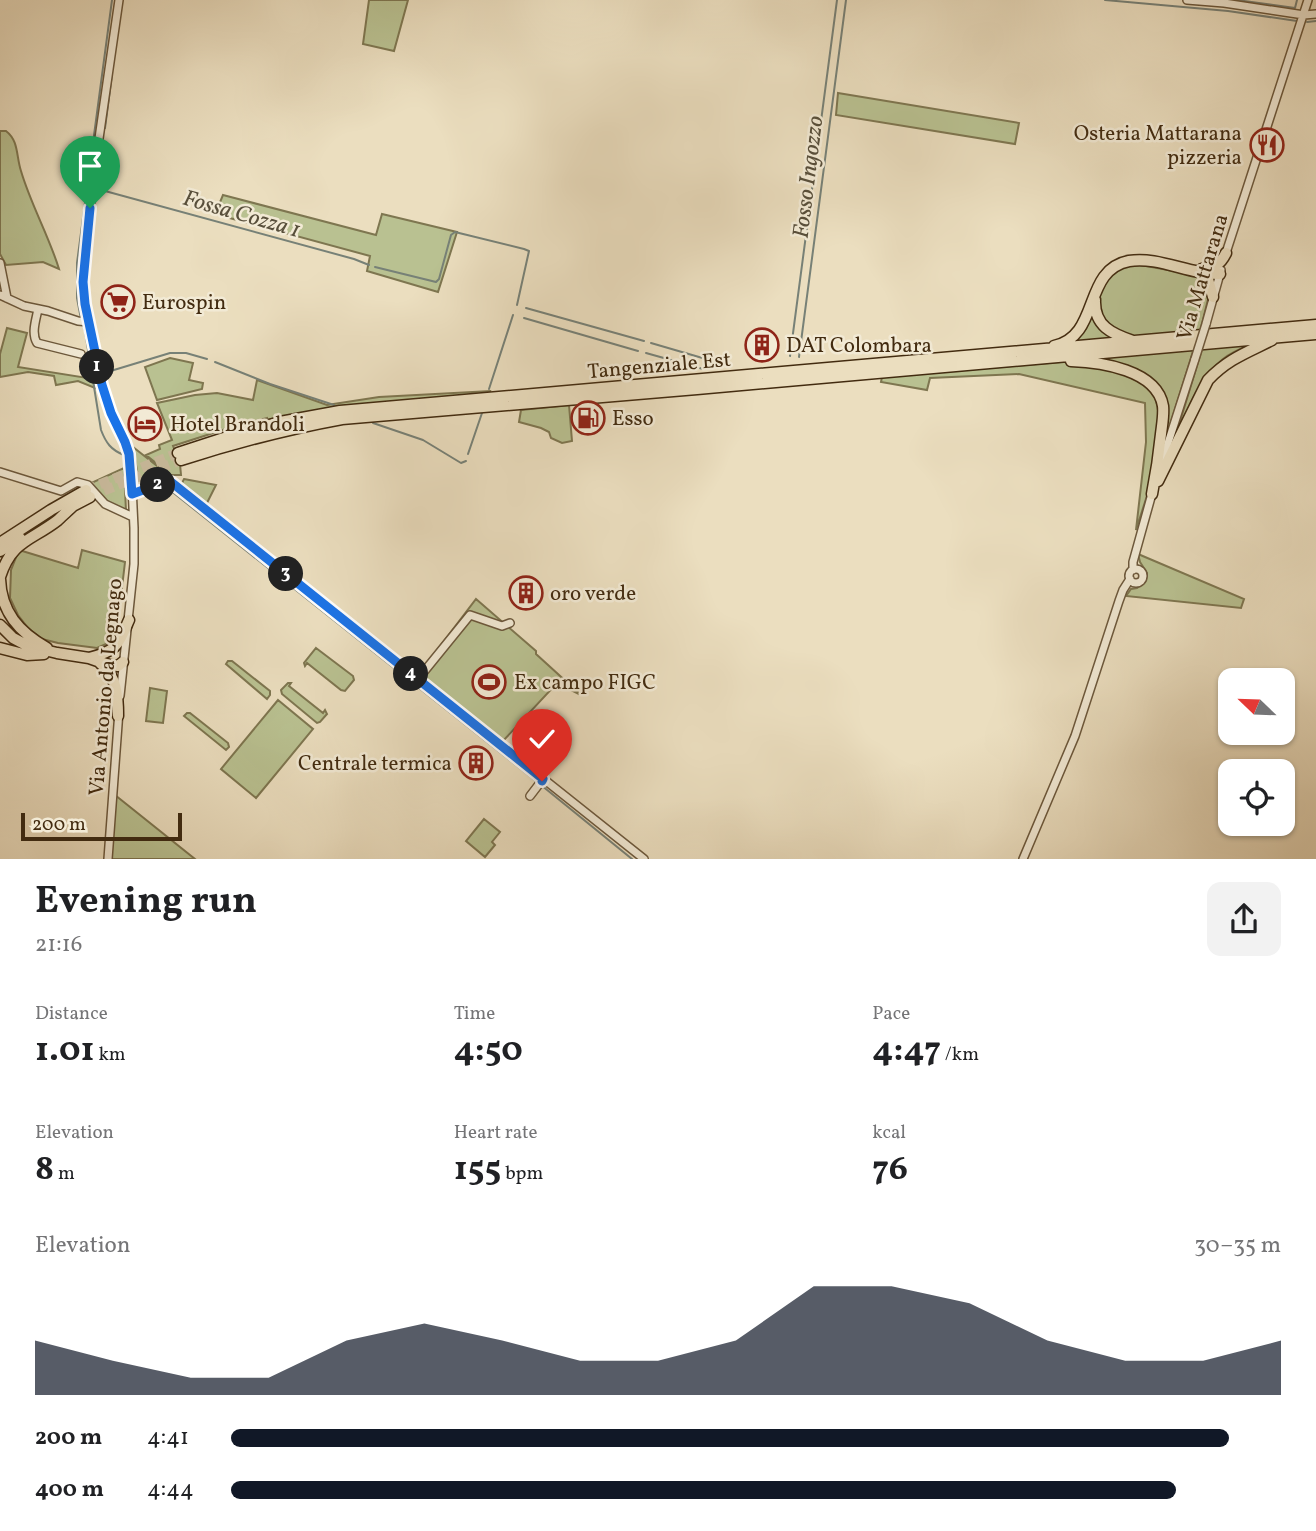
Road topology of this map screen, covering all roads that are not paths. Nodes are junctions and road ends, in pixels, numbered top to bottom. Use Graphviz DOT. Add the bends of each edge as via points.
graph roads {
  1 [pos="119,0"];
  2 [pos="1187,0"];
  3 [pos="1308,0"];
  4 [pos="1316,13"];
  5 [pos="1304,15"];
  6 [pos="1226,253"];
  7 [pos="0,263"];
  8 [pos="1195,270"];
  9 [pos="1216,271"];
  10 [pos="1095,295"];
  11 [pos="4,296"];
  12 [pos="1213,297"];
  13 [pos="38,309"];
  14 [pos="84,322"];
  15 [pos="1316,326"];
  16 [pos="1316,334"];
  17 [pos="1278,337"];
  18 [pos="1137,342"];
  19 [pos="1015,352"];
  20 [pos="81,354"];
  21 [pos="1032,359"];
  22 [pos="0,472"];
  23 [pos="132,494"];
  24 [pos="1152,494"];
  25 [pos="74,505"];
  26 [pos="133,517"];
  27 [pos="0,544"];
  28 [pos="0,551"];
  29 [pos="1137,571"];
  30 [pos="0,578"];
  31 [pos="1134,581"];
  32 [pos="128,620"];
  33 [pos="510,623"];
  34 [pos="0,625"];
  35 [pos="0,648"];
  36 [pos="57,653"];
  37 [pos="103,658"];
  38 [pos="123,662"];
  39 [pos="418,679"];
  40 [pos="118,716"];
  41 [pos="540,782"];
  42 [pos="530,796"];
  43 [pos="108,859"];
  44 [pos="644,859"];
  45 [pos="1023,859"];
  1 -- 14 [label="street, Via Antonio da Legnago" via="85,255"];
  2 -- 5 [label="street"];
  3 -- 5 [label="street, Via Mattarana"];
  4 -- 5 [label="street"];
  5 -- 6 [label="street, Via Mattarana"];
  6 -- 9 [label="highway"];
  7 -- 11 [label="street"];
  8 -- 9 [label="highway"];
  8 -- 10 [label="highway" via="1129,261 1113,266 1101,278"];
  8 -- 12 [label="highway" via="1205,276"];
  9 -- 12 [label="street, Via Mattarana"];
  10 -- 18 [label="highway" via="1095,310 1102,324 1115,335"];
  10 -- 19 [label="highway" via="1081,328 1063,344"];
  11 -- 13 [label="street"];
  12 -- 24 [label="street, Via Mattarana, bridge"];
  13 -- 14 [label="street"];
  13 -- 20 [label="street" via="37,343"];
  14 -- 23 [label="street, Via Antonio da Legnago" via="111,413 129,454"];
  15 -- 18 [label="highway, Tangenziale Est"];
  16 -- 17 [label="highway, Tangenziale Est"];
  17 -- 21 [label="highway, Tangenziale Est"];
  17 -- 24 [label="highway" via="1231,360 1208,380"];
  18 -- 19 [label="highway, Tangenziale Est"];
  19 -- 21 [label="highway, Tangenziale Est" via="340,411 280,422 179,457 341,419"];
  21 -- 24 [label="highway" via="1112,366 1151,384 1163,408"];
  22 -- 26 [label="street" via="61,491 77,482 88,485 105,503"];
  23 -- 26 [label="street, Via Antonio da Legnago"];
  23 -- 39 [label="street" via="171,482"];
  24 -- 29 [label="street, Via Mattarana" via="1136,549"];
  25 -- 27 [label="highway" via="88,493"];
  25 -- 28 [label="highway"];
  25 -- 30 [label="highway" via="21,543 10,554"];
  26 -- 32 [label="street, Via Antonio da Legnago"];
  29 -- 31 [label="street" via="1129,574"];
  29 -- 31 [label="street" via="1142,579"];
  30 -- 36 [label="highway" via="6,611 14,622"];
  31 -- 45 [label="street" via="1119,601 1079,724"];
  32 -- 37 [label="highway" via="120,640"];
  32 -- 38 [label="street, Via Antonio da Legnago"];
  33 -- 39 [label="street" via="502,626 470,615"];
  34 -- 36 [label="highway" via="20,644"];
  35 -- 36 [label="highway" via="27,654"];
  36 -- 37 [label="highway"];
  37 -- 38 [label="highway" via="118,666"];
  37 -- 40 [label="highway" via="118,697"];
  38 -- 40 [label="street, Via Antonio da Legnago"];
  39 -- 41 [label="street"];
  40 -- 43 [label="street, Via Antonio da Legnago"];
  41 -- 42 [label="street"];
  41 -- 44 [label="street"];
}
